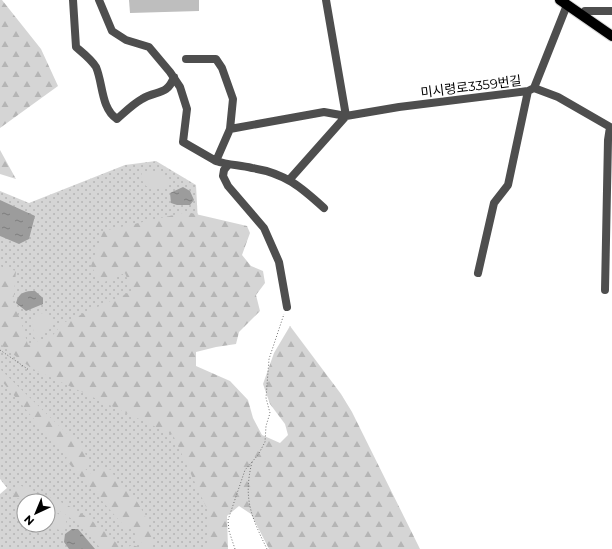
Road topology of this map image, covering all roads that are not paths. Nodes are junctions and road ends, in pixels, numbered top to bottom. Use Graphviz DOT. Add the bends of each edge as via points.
graph roads {
  1 [pos="73,0"];
  2 [pos="99,0"];
  3 [pos="326,0"];
  4 [pos="566,2"];
  5 [pos="585,11"];
  6 [pos="612,11"];
  7 [pos="612,30"];
  8 [pos="612,36"];
  9 [pos="186,59"];
  10 [pos="174,77"];
  11 [pos="531,89"];
  12 [pos="346,116"];
  13 [pos="611,128"];
  14 [pos="230,129"];
  15 [pos="216,161"];
  16 [pos="228,165"];
  17 [pos="290,180"];
  18 [pos="324,208"];
  19 [pos="478,273"];
  20 [pos="605,290"];
  21 [pos="287,307"];
  1 -- 10 [label="street" via="76,47 96,67 113,116 117,119 142,99 165,91 170,87"];
  2 -- 10 [label="street" via="112,31 126,40 149,47"];
  3 -- 12 [label="street"];
  4 -- 5 [label="main road"];
  4 -- 8 [label="main road"];
  4 -- 11 [label="street, 미시령로3359번길"];
  5 -- 6 [label="street"];
  5 -- 7 [label="main road"];
  9 -- 14 [label="street" via="216,58 234,99"];
  10 -- 15 [label="street" via="180,87 186,109 182,142"];
  11 -- 12 [label="street, 미시령로3359번길"];
  11 -- 13 [label="street" via="558,97"];
  11 -- 19 [label="street" via="508,185 494,203"];
  12 -- 14 [label="street, 미시령로3359번길" via="324,112"];
  12 -- 17 [label="street"];
  13 -- 20 [label="street" via="608,140"];
  14 -- 15 [label="street"];
  15 -- 16 [label="street"];
  16 -- 17 [label="street" via="253,168"];
  16 -- 21 [label="street" via="223,176 228,186 264,228 279,262"];
  17 -- 18 [label="street"];
}
